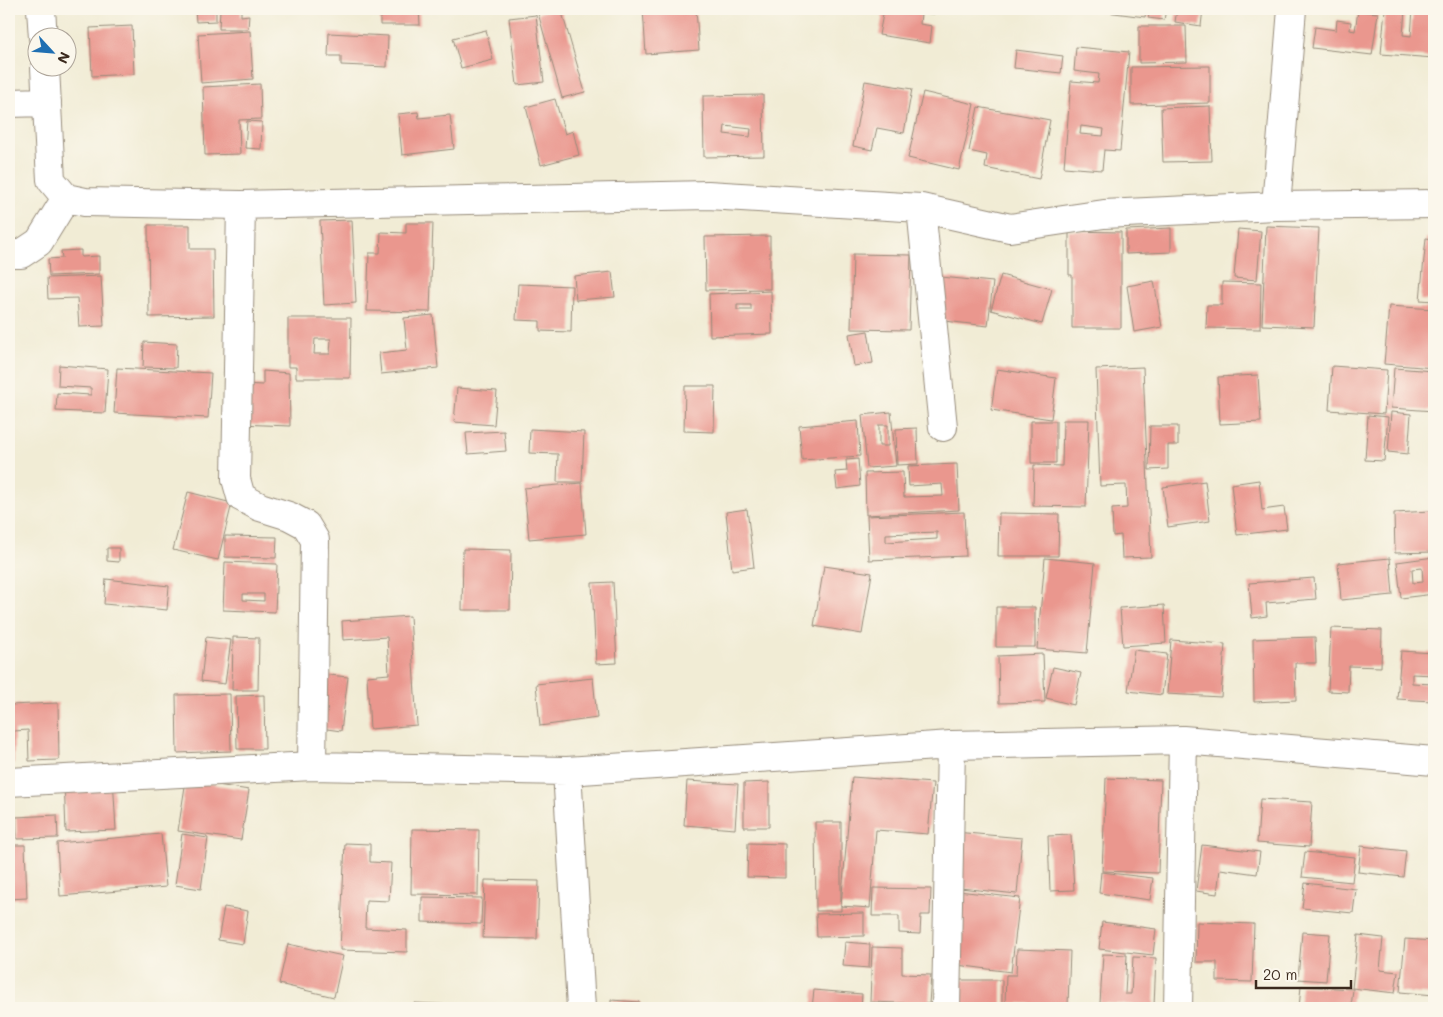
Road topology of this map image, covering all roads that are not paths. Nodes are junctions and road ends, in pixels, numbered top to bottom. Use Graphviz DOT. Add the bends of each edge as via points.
graph roads {
  1 [pos="42,9"];
  2 [pos="1292,9"];
  3 [pos="43,28"];
  4 [pos="46,78"];
  5 [pos="47,102"];
  6 [pos="9,104"];
  7 [pos="66,198"];
  8 [pos="1434,204"];
  9 [pos="241,206"];
  10 [pos="1276,206"];
  11 [pos="920,208"];
  12 [pos="9,254"];
  13 [pos="943,427"];
  14 [pos="1183,740"];
  15 [pos="951,745"];
  16 [pos="1434,761"];
  17 [pos="312,766"];
  18 [pos="567,771"];
  19 [pos="9,782"];
  20 [pos="581,1008"];
  21 [pos="946,1008"];
  22 [pos="1178,1008"];
  1 -- 3 [label="street"];
  2 -- 10 [label="street"];
  4 -- 5 [label="street"];
  5 -- 6 [label="street"];
  5 -- 7 [label="street" via="51,180"];
  7 -- 9 [label="street" via="85,202"];
  7 -- 12 [label="street" via="39,242 21,254"];
  8 -- 10 [label="street"];
  9 -- 11 [label="street" via="708,195"];
  9 -- 17 [label="street" via="236,479 242,497 306,525 315,540"];
  10 -- 11 [label="street" via="1104,214 1010,228"];
  11 -- 13 [label="street"];
  14 -- 15 [label="street"];
  14 -- 16 [label="street"];
  14 -- 22 [label="street"];
  15 -- 18 [label="street"];
  15 -- 21 [label="street"];
  17 -- 18 [label="street"];
  17 -- 19 [label="street"];
  18 -- 20 [label="street"];
}
